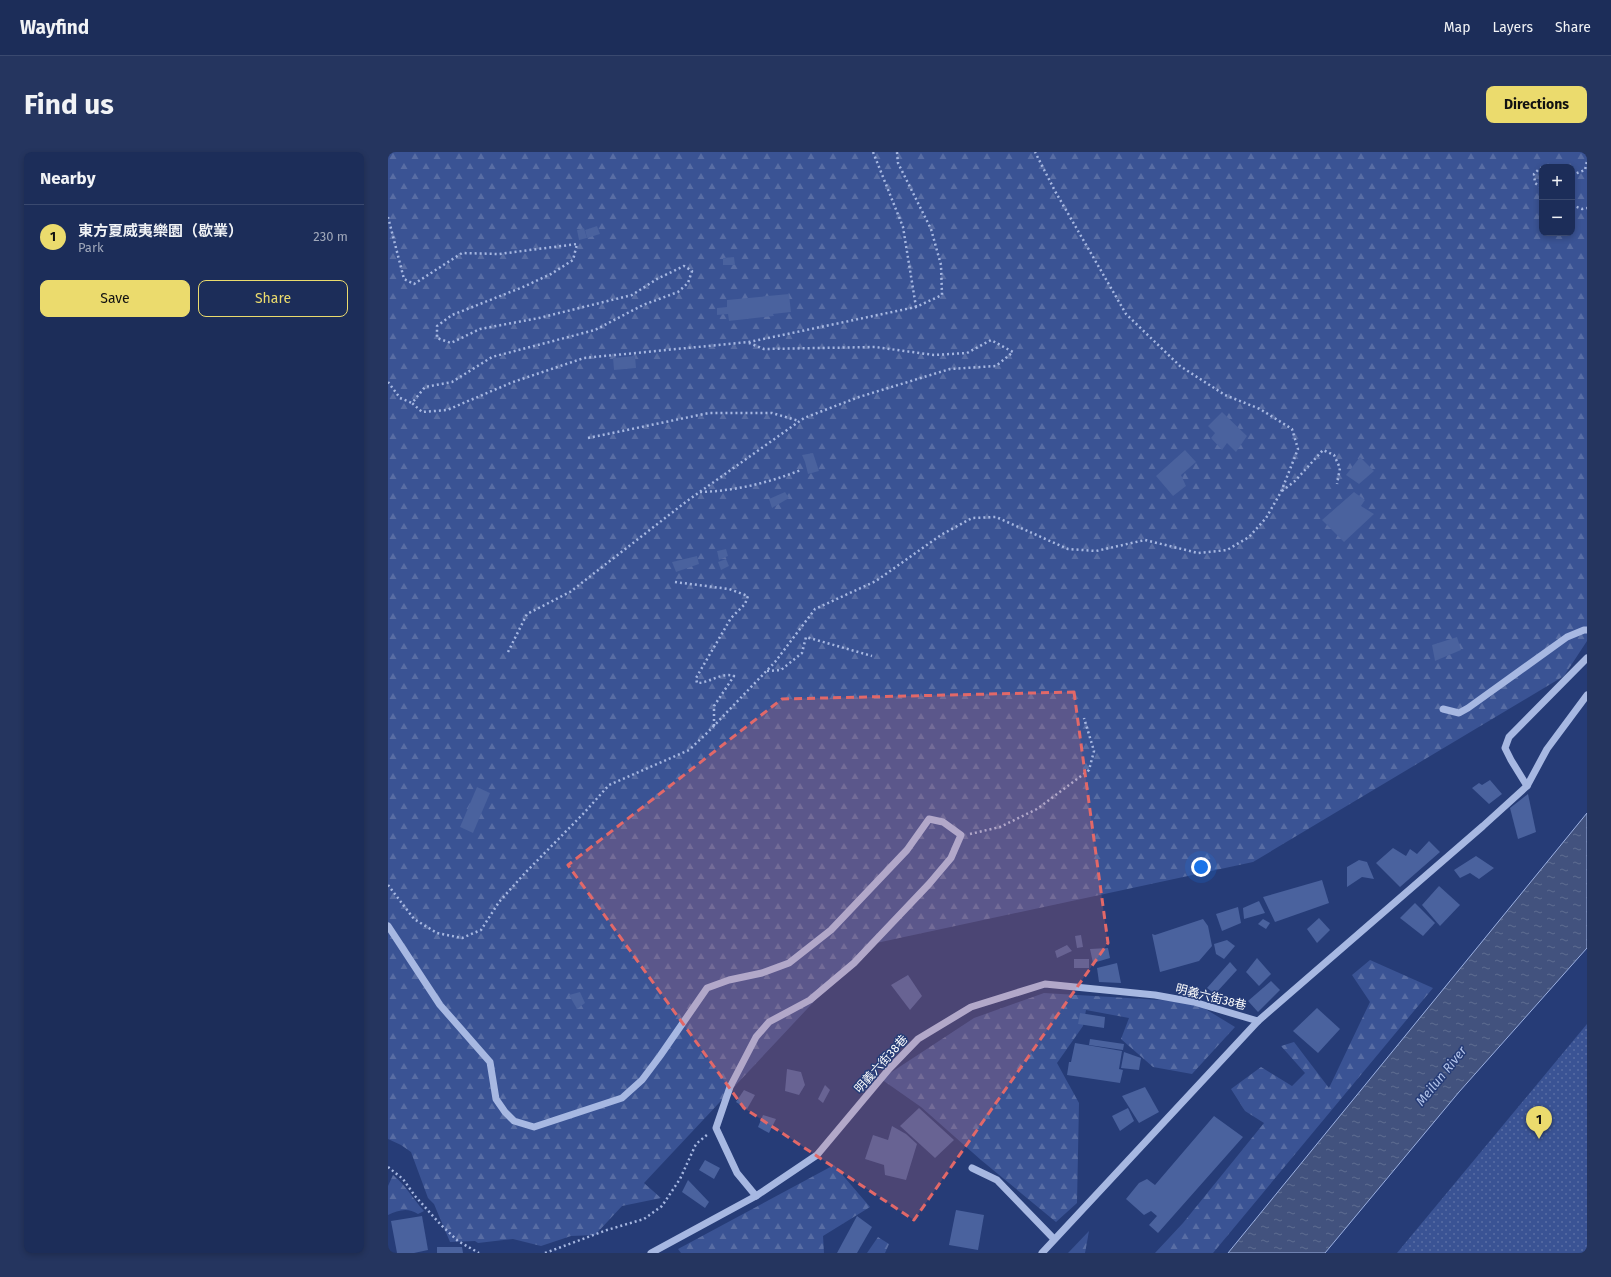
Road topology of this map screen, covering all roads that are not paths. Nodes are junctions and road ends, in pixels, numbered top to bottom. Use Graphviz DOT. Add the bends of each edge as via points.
graph roads {
  1 [pos="1587,630"];
  2 [pos="1587,658"];
  3 [pos="1587,695"];
  4 [pos="1443,709"];
  5 [pos="1526,786"];
  6 [pos="388,926"];
  7 [pos="1258,1021"];
  8 [pos="972,1168"];
  9 [pos="756,1196"];
  10 [pos="1054,1239"];
  11 [pos="651,1253"];
  12 [pos="1042,1253"];
  1 -- 4 [label="street" via="1567,638 1460,713"];
  2 -- 5 [label="street" via="1509,737 1505,748"];
  3 -- 5 [label="street" via="1547,749"];
  5 -- 7 [label="street"];
  6 -- 9 [label="street" via="440,1005 490,1062 496,1099 505,1112 514,1121 534,1126 622,1098 642,1080 707,988 789,963 831,930 906,850 929,819 943,822 961,835 951,858 930,884 854,963 810,1000 769,1022 756,1037 730,1087 716,1128 737,1173"];
  7 -- 9 [label="street, 明義六街38巷" via="1194,1002 1171,998 1045,984 971,1007 918,1039 888,1069 817,1155"];
  7 -- 10 [label="street"];
  8 -- 10 [label="street" via="997,1180"];
  9 -- 11 [label="street, 明義六街38巷"];
  10 -- 12 [label="street"];
}
